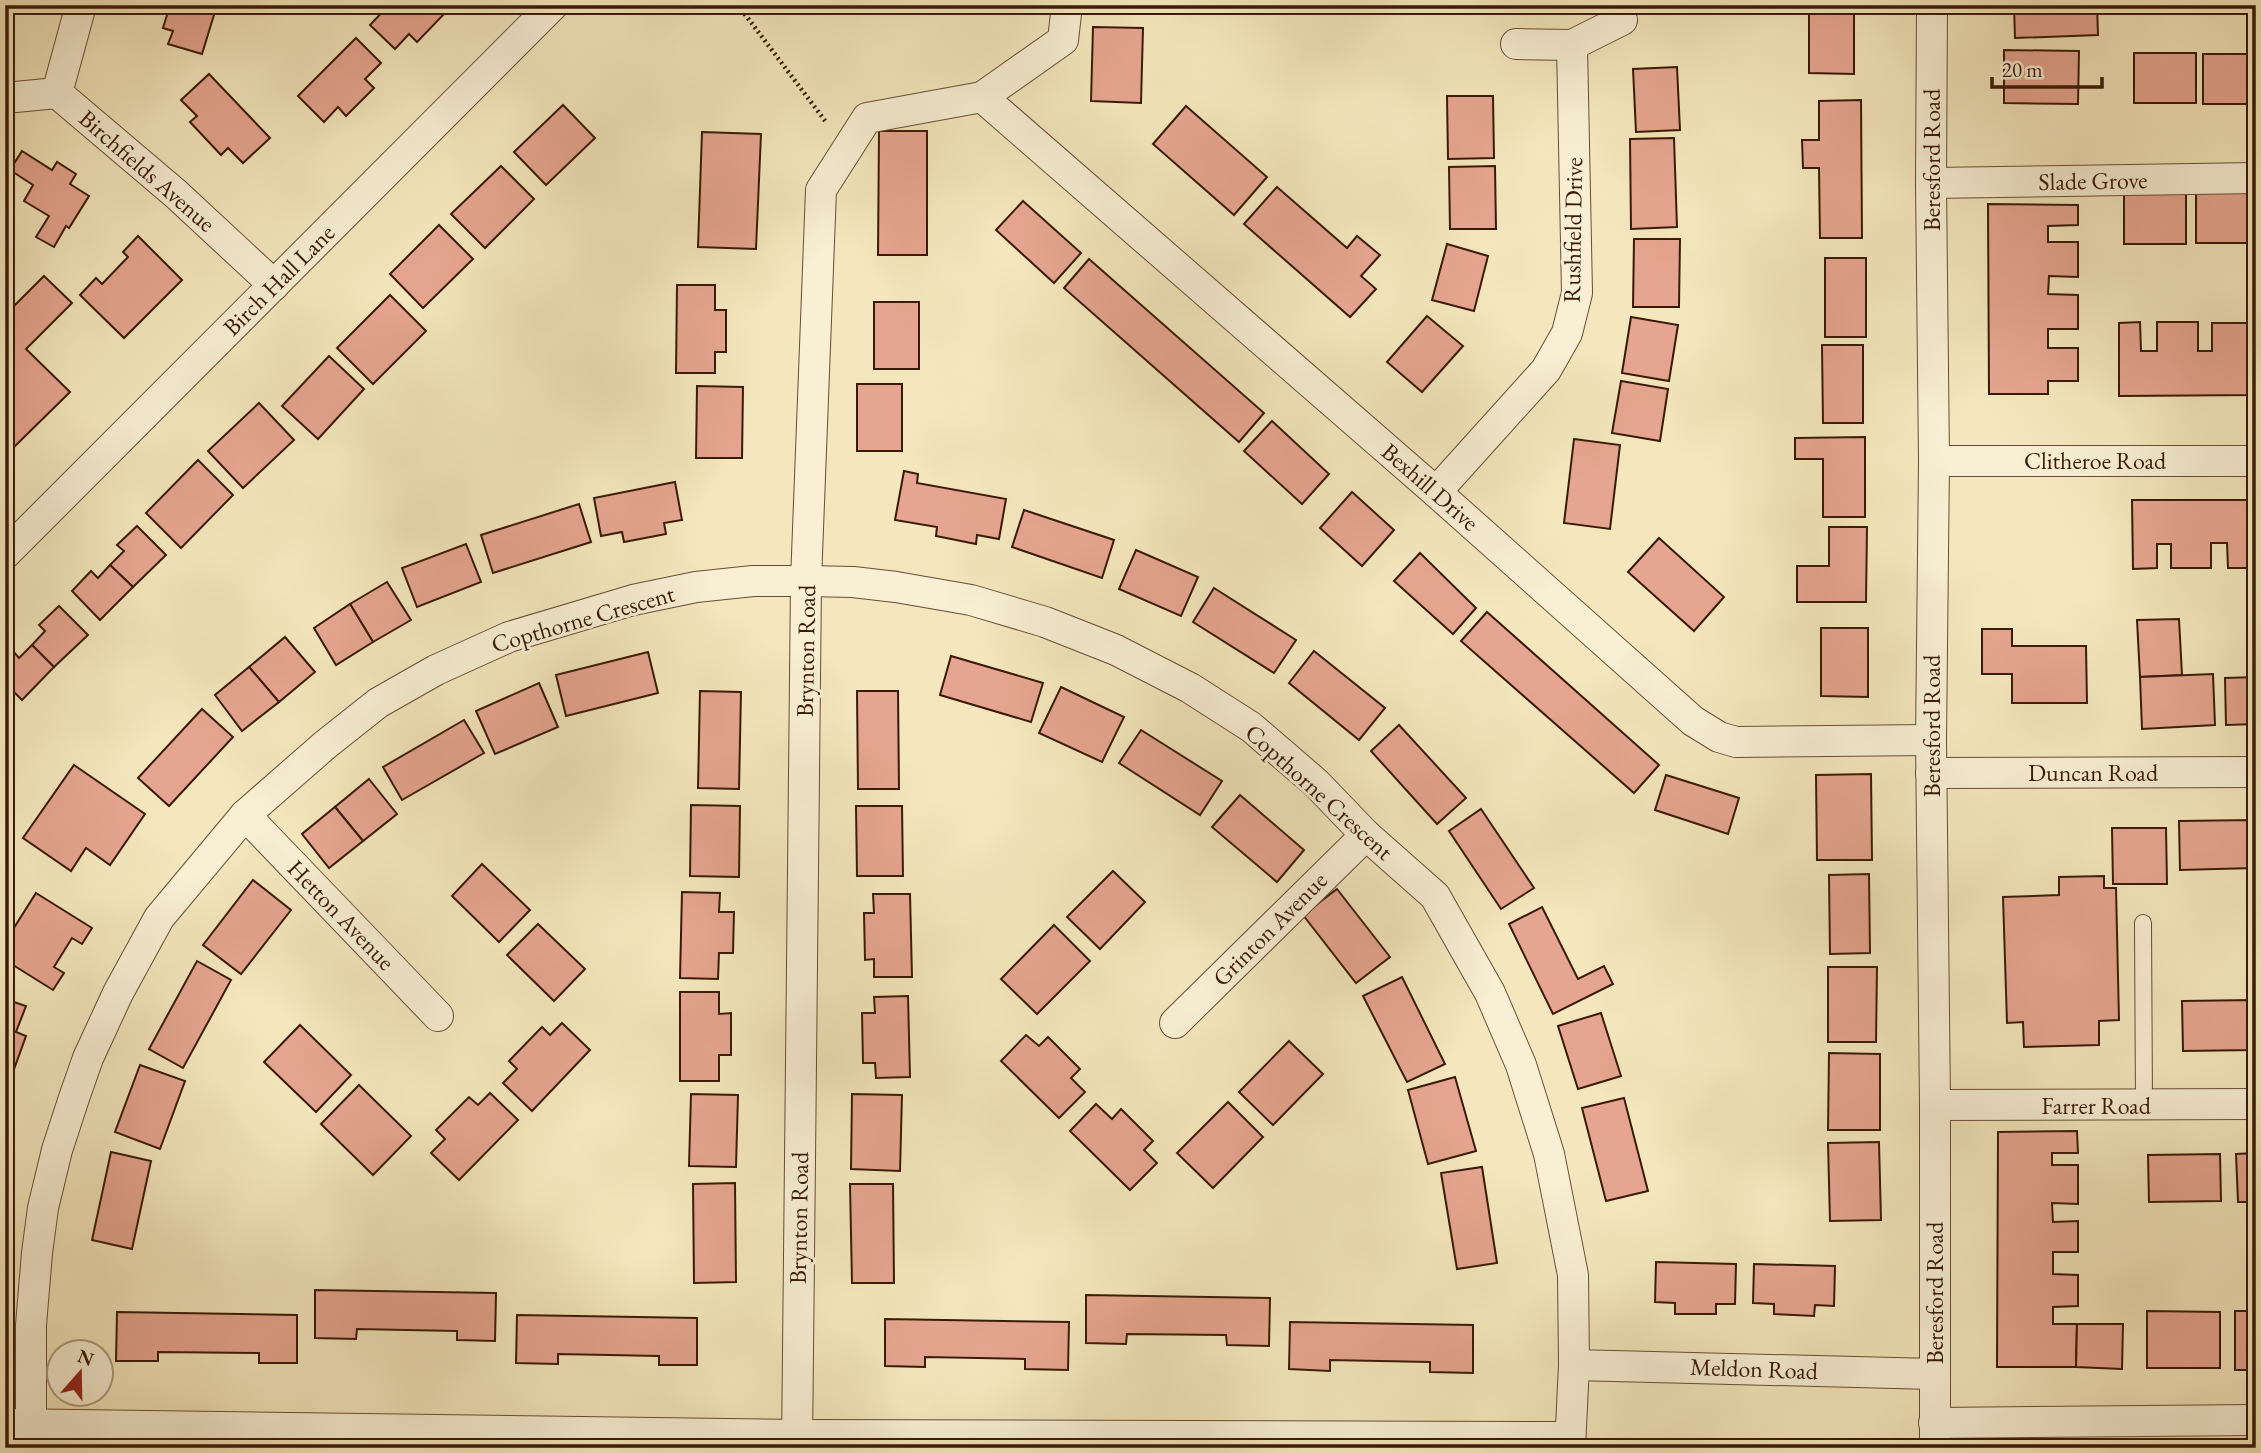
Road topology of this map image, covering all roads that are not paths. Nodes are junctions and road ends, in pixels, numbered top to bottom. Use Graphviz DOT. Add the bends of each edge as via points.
graph roads {
  1 [pos="81,5"];
  2 [pos="553,5"];
  3 [pos="1067,5"];
  4 [pos="1932,5"];
  5 [pos="1622,20"];
  6 [pos="1516,44"];
  7 [pos="1572,45"];
  8 [pos="57,93"];
  9 [pos="982,97"];
  10 [pos="5,98"];
  11 [pos="2256,178"];
  12 [pos="1931,183"];
  13 [pos="274,285"];
  14 [pos="1934,461"];
  15 [pos="2256,461"];
  16 [pos="1436,492"];
  17 [pos="5,554"];
  18 [pos="806,581"];
  19 [pos="1931,740"];
  20 [pos="2256,772"];
  21 [pos="1931,773"];
  22 [pos="245,814"];
  23 [pos="1366,835"];
  24 [pos="2143,923"];
  25 [pos="438,1016"];
  26 [pos="1175,1023"];
  27 [pos="2256,1104"];
  28 [pos="1935,1105"];
  29 [pos="2144,1106"];
  30 [pos="1574,1365"];
  31 [pos="1934,1374"];
  32 [pos="2256,1420"];
  33 [pos="22,1432"];
  34 [pos="1934,1435"];
  35 [pos="797,1441"];
  36 [pos="1570,1442"];
  1 -- 8 [label="street"];
  2 -- 13 [label="street, Birch Hall Lane"];
  3 -- 9 [label="street, Brynton Road" via="1063,40"];
  4 -- 12 [label="street, Beresford Road"];
  5 -- 7 [label="street"];
  6 -- 7 [label="street"];
  7 -- 16 [label="street, Rushfield Drive" via="1577,293 1567,333 1546,370"];
  8 -- 10 [label="street, Birchfields Avenue"];
  8 -- 13 [label="street, Birchfields Avenue"];
  9 -- 16 [label="street, Bexhill Drive"];
  9 -- 18 [label="street, Brynton Road" via="867,118 821,190"];
  11 -- 12 [label="street, Slade Grove"];
  12 -- 14 [label="street, Beresford Road"];
  13 -- 17 [label="street, Birch Hall Lane"];
  14 -- 15 [label="street, Clitheroe Road"];
  14 -- 19 [label="street, Beresford Road"];
  16 -- 19 [label="street, Bexhill Drive" via="1709,732 1744,742"];
  18 -- 22 [label="street, Copthorne Crescent" via="696,587 509,636 378,702"];
  18 -- 23 [label="street, Copthorne Crescent" via="853,582 971,600 1116,650 1190,688 1251,727 1316,783"];
  18 -- 35 [label="street, Brynton Road"];
  19 -- 21 [label="street, Beresford Road"];
  20 -- 21 [label="street, Duncan Road"];
  21 -- 28 [label="street, Beresford Road"];
  22 -- 25 [label="street, Hetton Avenue"];
  22 -- 33 [label="street, Copthorne Crescent" via="159,918 88,1058 43,1208"];
  23 -- 26 [label="street, Grinton Avenue"];
  23 -- 30 [label="street, Copthorne Crescent" via="1436,896 1490,993 1521,1065 1549,1154 1573,1275"];
  24 -- 29 [label="lane"];
  27 -- 29 [label="street, Farrer Road"];
  28 -- 29 [label="street, Farrer Road"];
  28 -- 31 [label="street, Beresford Road"];
  30 -- 31 [label="street, Meldon Road"];
  30 -- 36 [label="street, Copthorne Crescent"];
  31 -- 34 [label="street, Beresford Road"];
  32 -- 34 [label="street"];
  33 -- 35 [label="street"];
  35 -- 36 [label="street"];
}
